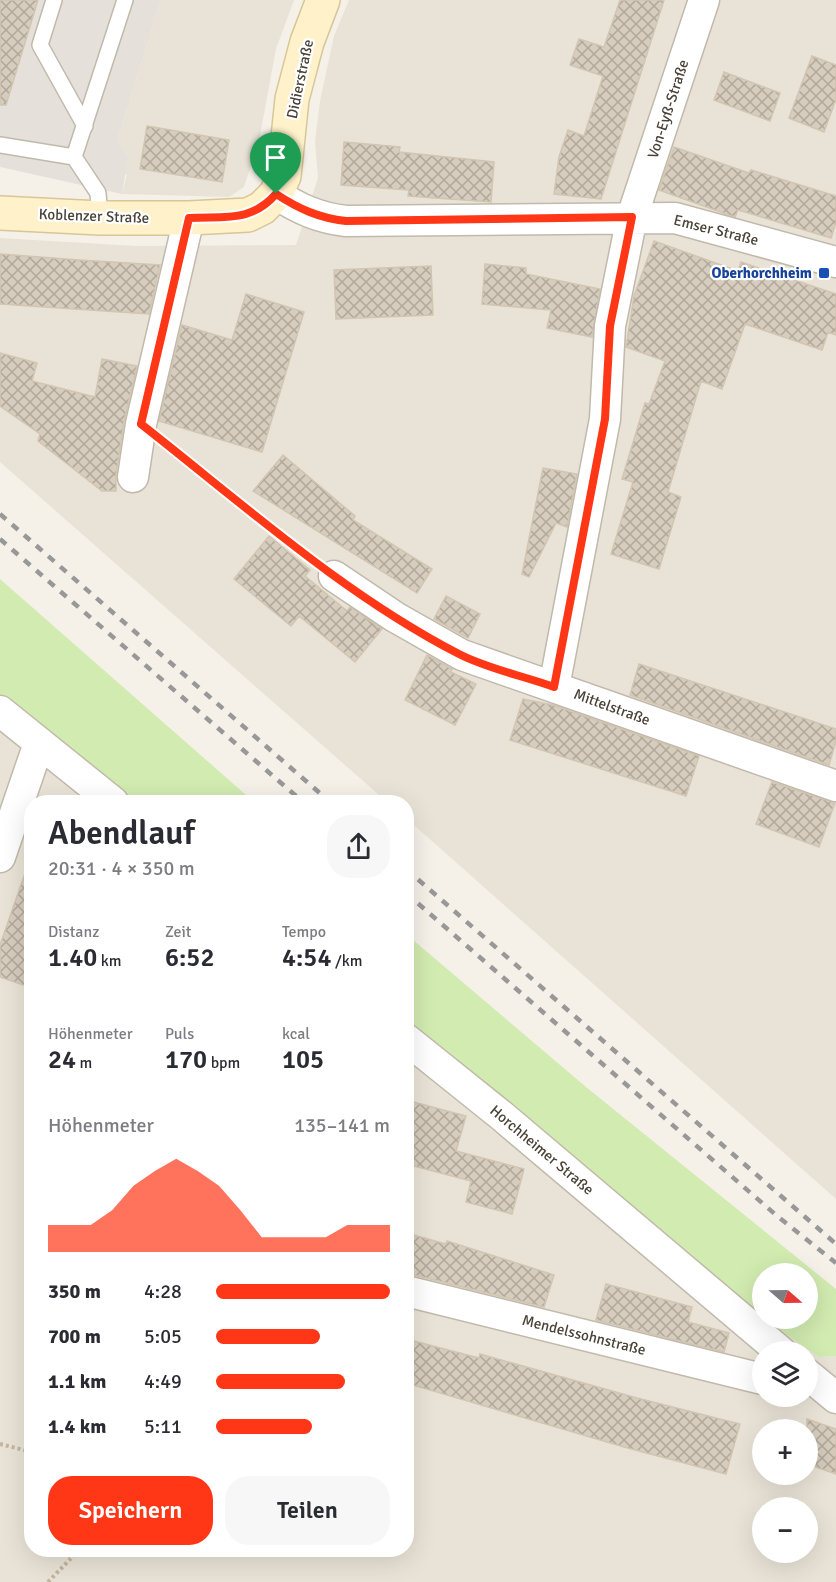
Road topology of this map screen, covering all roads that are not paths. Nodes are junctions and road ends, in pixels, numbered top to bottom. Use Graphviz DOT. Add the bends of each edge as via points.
graph roads {
  1 [pos="54,0"];
  2 [pos="125,0"];
  3 [pos="323,0"];
  4 [pos="704,0"];
  5 [pos="85,126"];
  6 [pos="0,145"];
  7 [pos="74,158"];
  8 [pos="276,194"];
  9 [pos="0,213"];
  10 [pos="632,217"];
  11 [pos="100,218"];
  12 [pos="189,218"];
  13 [pos="836,262"];
  14 [pos="133,477"];
  15 [pos="334,576"];
  16 [pos="554,687"];
  17 [pos="0,711"];
  18 [pos="39,743"];
  19 [pos="836,786"];
  20 [pos="104,795"];
  21 [pos="0,857"];
  22 [pos="414,1046"];
  23 [pos="414,1293"];
  24 [pos="768,1341"];
  25 [pos="752,1377"];
  1 -- 5 [label="lane" via="40,45"];
  2 -- 5 [label="lane"];
  3 -- 8 [label="street, Didierstraße" via="292,99 284,176"];
  4 -- 10 [label="street, Von-Eyß-Straße"];
  5 -- 7 [label="lane"];
  6 -- 7 [label="lane"];
  7 -- 11 [label="lane" via="98,193"];
  8 -- 10 [label="street, Emser Straße" via="322,218 346,221"];
  8 -- 12 [label="street, Koblenzer Straße" via="248,215"];
  9 -- 11 [label="street, Koblenzer Straße"];
  10 -- 13 [label="street, Emser Straße" via="675,218"];
  10 -- 16 [label="street, Von-Eyß-Straße" via="610,326 605,419"];
  11 -- 12 [label="street, Koblenzer Straße"];
  12 -- 14 [label="street" via="141,424"];
  15 -- 16 [label="street, Mittelstraße" via="462,655"];
  16 -- 19 [label="street, Mittelstraße"];
  17 -- 18 [label="street"];
  18 -- 20 [label="street"];
  18 -- 21 [label="street"];
  22 -- 24 [label="street, Horchheimer Straße"];
  23 -- 25 [label="street, Mendelssohnstraße"];
}
